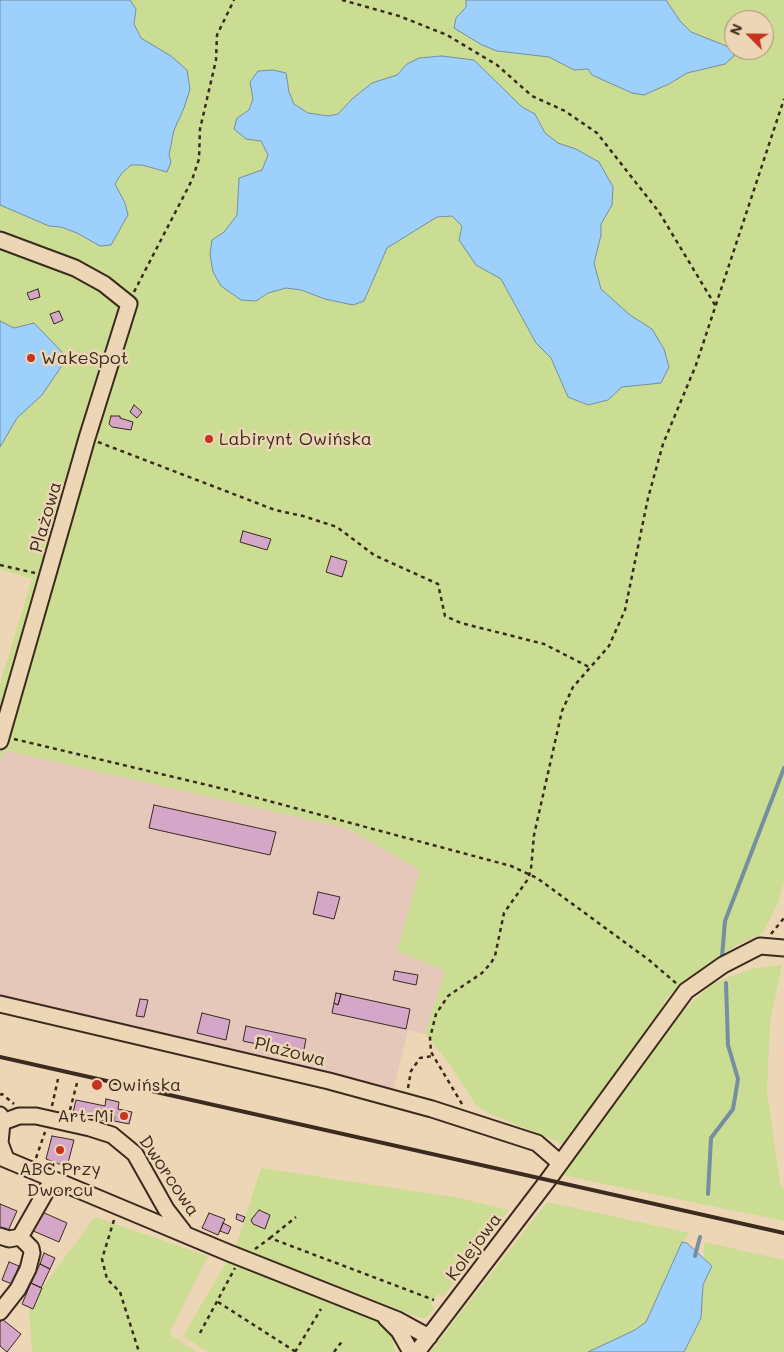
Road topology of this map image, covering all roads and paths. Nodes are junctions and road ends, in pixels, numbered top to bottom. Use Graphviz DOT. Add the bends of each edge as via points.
graph roads {
  1 [pos="234,0"];
  2 [pos="342,0"];
  3 [pos="784,99"];
  4 [pos="0,240"];
  5 [pos="129,304"];
  6 [pos="715,305"];
  7 [pos="87,438"];
  8 [pos="0,565"];
  9 [pos="48,579"];
  10 [pos="591,668"];
  11 [pos="1,739"];
  12 [pos="529,874"];
  13 [pos="784,918"];
  14 [pos="760,946"];
  15 [pos="784,948"];
  16 [pos="686,991"];
  17 [pos="0,1004"];
  18 [pos="433,1056"];
  19 [pos="77,1083"];
  20 [pos="405,1101"];
  21 [pos="69,1116"];
  22 [pos="49,1118"];
  23 [pos="463,1118"];
  24 [pos="0,1121"];
  25 [pos="3,1158"];
  26 [pos="560,1163"];
  27 [pos="32,1170"];
  28 [pos="53,1179"];
  29 [pos="162,1202"];
  30 [pos="117,1212"];
  31 [pos="296,1217"];
  32 [pos="146,1218"];
  33 [pos="0,1236"];
  34 [pos="188,1236"];
  35 [pos="20,1237"];
  36 [pos="270,1238"];
  37 [pos="244,1259"];
  38 [pos="434,1300"];
  39 [pos="218,1302"];
  40 [pos="321,1309"];
  41 [pos="0,1312"];
  42 [pos="383,1315"];
  43 [pos="200,1333"];
  44 [pos="429,1336"];
  45 [pos="343,1340"];
  46 [pos="139,1352"];
  47 [pos="295,1352"];
  48 [pos="334,1352"];
  49 [pos="411,1352"];
  50 [pos="417,1352"];
  1 -- 5 [label="path" via="217,35 216,60 200,129 199,159 192,180"];
  2 -- 6 [label="path" via="399,16 447,35 497,65 532,96 565,111 598,133 659,212"];
  3 -- 6 [label="path"];
  4 -- 5 [label="street" via="76,268"];
  5 -- 7 [label="street, Plażowa"];
  6 -- 10 [label="path" via="696,365 663,444 648,498 625,610 609,646"];
  7 -- 9 [label="street, Plażowa"];
  7 -- 10 [label="path" via="275,510 337,527 374,555 438,584 445,616 544,644"];
  8 -- 9 [label="path" via="30,571"];
  9 -- 11 [label="street, Plażowa"];
  10 -- 12 [label="path" via="574,687 562,711 534,835"];
  11 -- 12 [label="path" via="224,788 500,863"];
  12 -- 16 [label="path" via="649,960"];
  12 -- 18 [label="path" via="525,885 504,913 496,956 482,973 448,996 439,1008 430,1038"];
  13 -- 14 [label="path"];
  14 -- 15 [label="street"];
  14 -- 16 [label="street, Kolejowa"];
  16 -- 26 [label="street, Kolejowa"];
  17 -- 20 [label="street, Plażowa"];
  18 -- 20 [label="path" via="420,1058 411,1071"];
  18 -- 23 [label="path" via="462,1104"];
  19 -- 21 [label="path"];
  20 -- 23 [label="street, Plażowa"];
  22 -- 24 [label="street, Dworcowa" via="27,1115"];
  22 -- 27 [label="path"];
  22 -- 29 [label="street, Dworcowa" via="101,1131 120,1140 135,1154"];
  23 -- 26 [label="street, Plażowa" via="537,1143"];
  24 -- 25 [label="street"];
  25 -- 27 [label="street, Dworcowa"];
  26 -- 44 [label="street, Kolejowa"];
  27 -- 28 [label="street, Dworcowa"];
  28 -- 32 [label="street, Dworcowa"];
  28 -- 35 [label="street"];
  29 -- 32 [label="street" via="157,1212"];
  29 -- 34 [label="street, Dworcowa"];
  30 -- 46 [label="path" via="102,1260 107,1279 120,1292"];
  31 -- 36 [label="path"];
  32 -- 34 [label="street, Dworcowa"];
  33 -- 35 [label="street" via="9,1239"];
  34 -- 37 [label="street, Dworcowa"];
  35 -- 41 [label="street" via="31,1248 31,1261 18,1289"];
  36 -- 37 [label="path"];
  36 -- 38 [label="path"];
  37 -- 39 [label="path"];
  37 -- 42 [label="street, Dworcowa"];
  39 -- 43 [label="path"];
  39 -- 47 [label="path"];
  40 -- 47 [label="path"];
  42 -- 44 [label="street, Dworcowa"];
  42 -- 49 [label="street, Dworcowa" via="399,1331"];
  44 -- 50 [label="street, Kolejowa"];
  45 -- 48 [label="path"];
}
